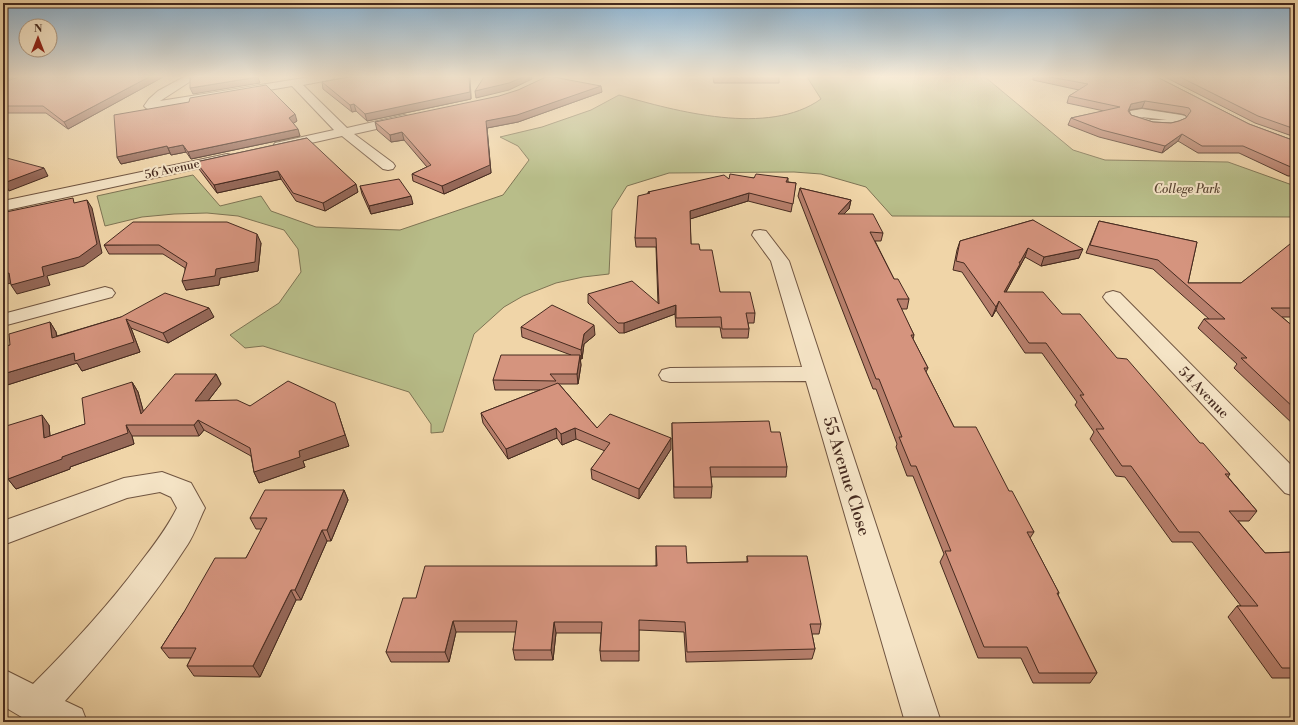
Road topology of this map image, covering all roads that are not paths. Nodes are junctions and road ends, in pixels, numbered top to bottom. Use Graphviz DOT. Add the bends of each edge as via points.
graph roads {
  1 [pos="323,111"];
  2 [pos="418,116"];
  3 [pos="1182,119"];
  4 [pos="1196,119"];
  5 [pos="345,132"];
  6 [pos="267,149"];
  7 [pos="237,156"];
  8 [pos="388,166"];
  9 [pos="3,206"];
  10 [pos="760,235"];
  11 [pos="105,293"];
  12 [pos="1113,297"];
  13 [pos="3,320"];
  14 [pos="816,374"];
  15 [pos="670,375"];
  16 [pos="1295,486"];
  17 [pos="3,533"];
  18 [pos="3,686"];
  19 [pos="36,706"];
  20 [pos="69,722"];
  21 [pos="923,722"];
  1 -- 5 [label="street"];
  2 -- 5 [label="street"];
  3 -- 4 [label="street"];
  5 -- 6 [label="street"];
  5 -- 8 [label="street"];
  7 -- 9 [label="street, 56 Avenue"];
  10 -- 14 [label="street, 55 Avenue Close" via="780,261"];
  11 -- 13 [label="street"];
  12 -- 16 [label="street, 54 Avenue"];
  14 -- 15 [label="street"];
  14 -- 21 [label="street, 55 Avenue Close"];
  17 -- 19 [label="street" via="124,488 162,482 182,490 191,508 178,535 133,595 92,647"];
  18 -- 19 [label="street"];
  19 -- 20 [label="street"];
}
